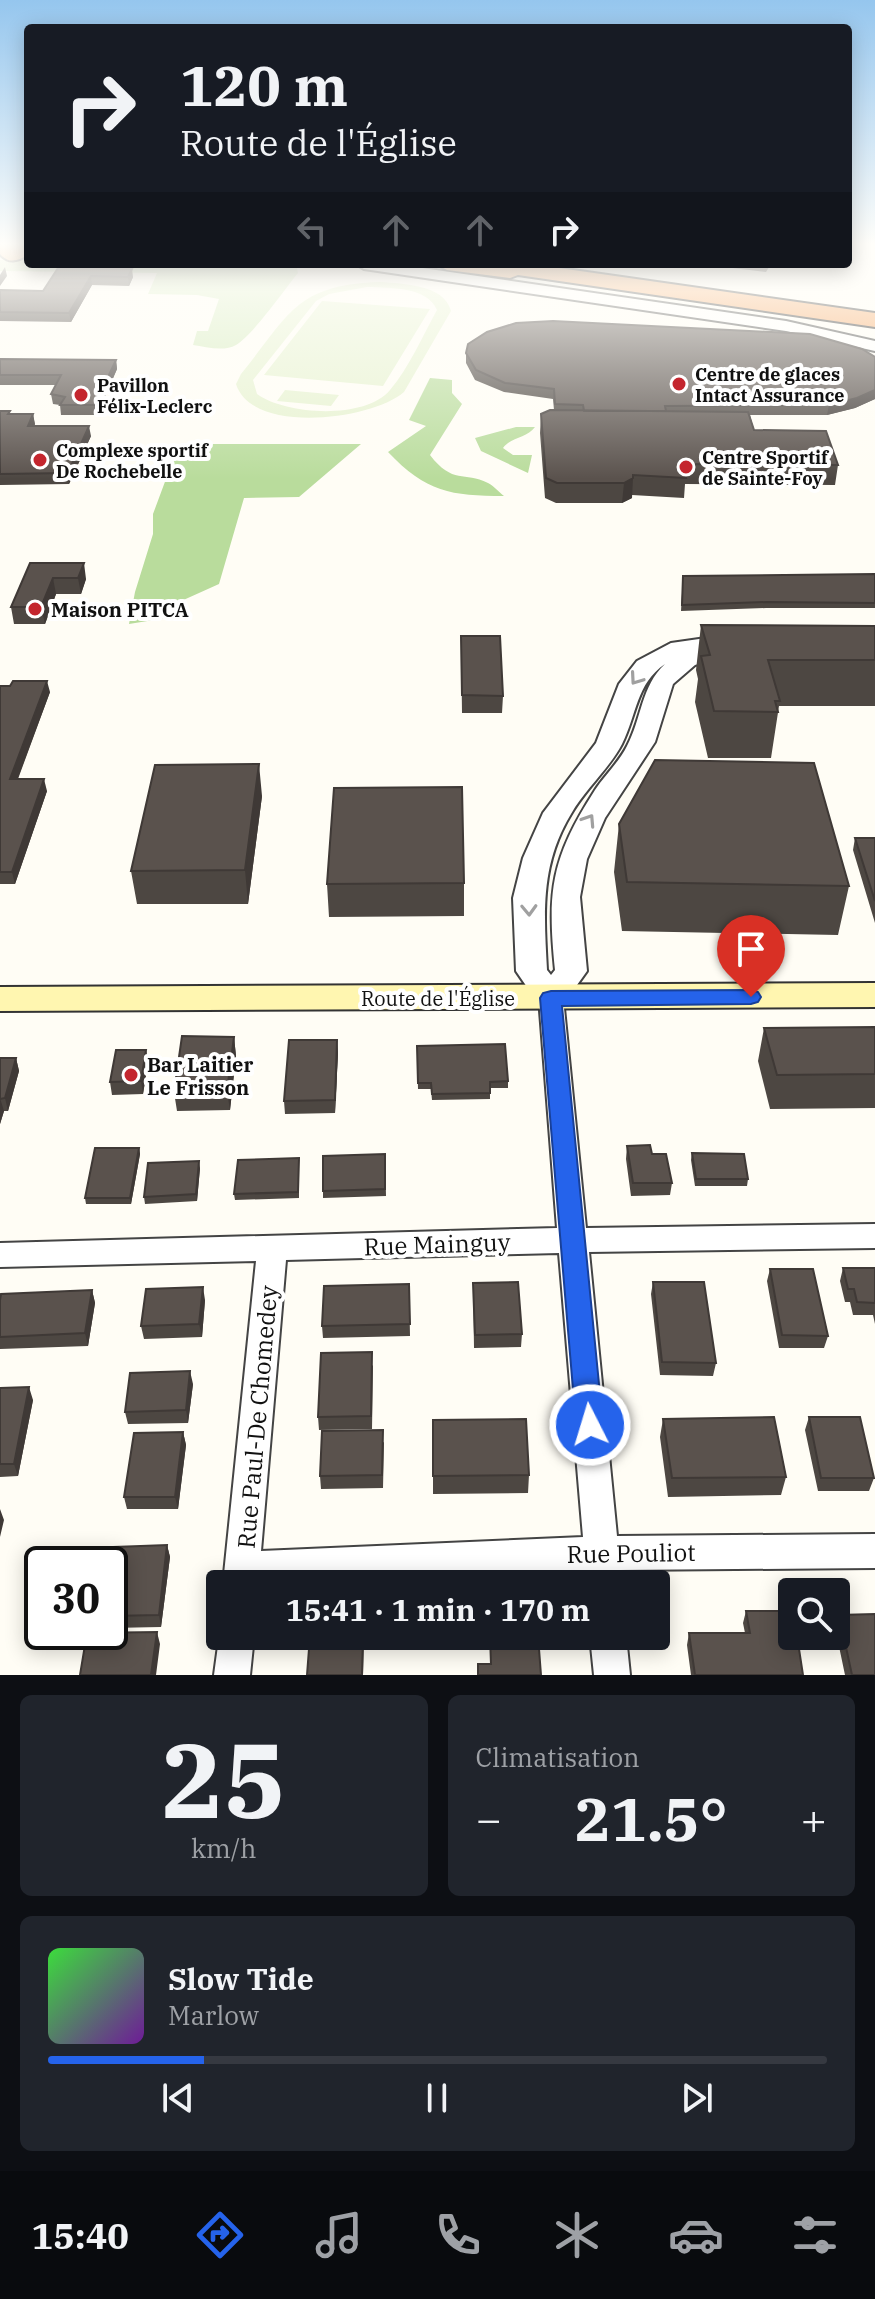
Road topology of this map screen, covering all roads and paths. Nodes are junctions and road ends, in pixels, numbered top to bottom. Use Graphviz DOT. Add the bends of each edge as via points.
graph roads {
  1 [pos="767,323"];
  2 [pos="875,346"];
  3 [pos="875,995"];
  4 [pos="551,998"];
  5 [pos="0,999"];
  6 [pos="875,1236"];
  7 [pos="573,1240"];
  8 [pos="272,1249"];
  9 [pos="0,1255"];
  10 [pos="875,1551"];
  11 [pos="602,1568"];
  12 [pos="243,1570"];
  13 [pos="512,1570"];
  14 [pos="235,1650"];
  15 [pos="609,1650"];
  16 [pos="232,1675"];
  17 [pos="612,1675"];
  1 -- 2 [label="street"];
  3 -- 4 [label="main road, Route de l'Église"];
  4 -- 4 [label="street, one-way" via="571,971 564,893 571,857 581,832 639,748 663,679 687,659 758,641 679,648 659,657 631,684 609,744 557,813 537,858 528,898 532,971"];
  4 -- 5 [label="main road, Route de l'Église"];
  4 -- 7 [label="street"];
  6 -- 7 [label="street, Rue Mainguy"];
  7 -- 8 [label="street, Rue Mainguy"];
  7 -- 11 [label="street"];
  8 -- 9 [label="street, Rue Mainguy"];
  8 -- 12 [label="street, Rue Paul-De Chomedey"];
  10 -- 11 [label="street, Rue Pouliot"];
  11 -- 13 [label="street, Rue Pouliot"];
  14 -- 16 [label="street"];
  15 -- 17 [label="street"];
}
